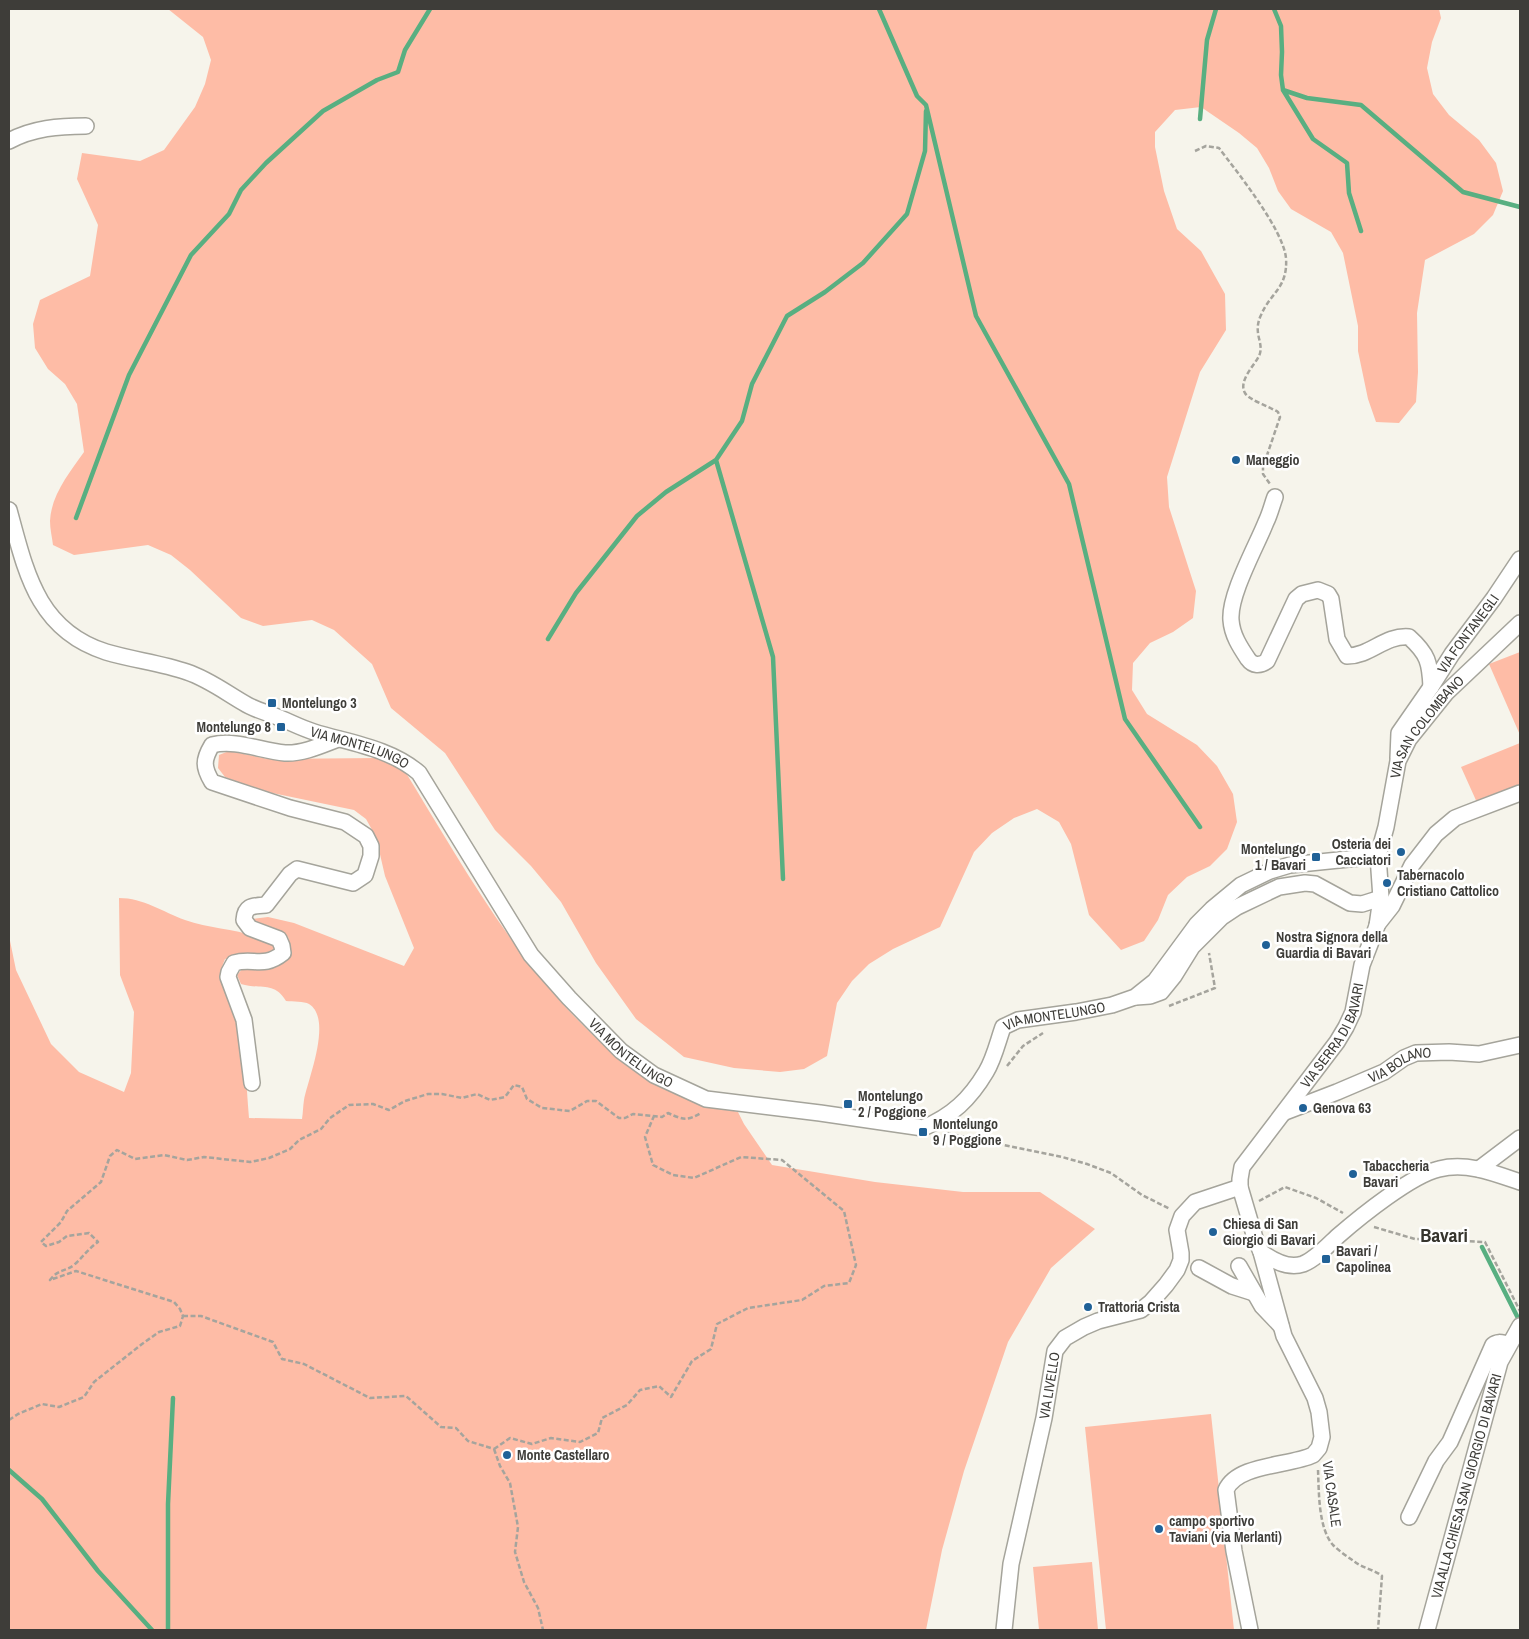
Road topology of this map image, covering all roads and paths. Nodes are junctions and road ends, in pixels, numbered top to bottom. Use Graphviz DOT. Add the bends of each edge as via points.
graph roads {
  1 [pos="86,126"];
  2 [pos="9,141"];
  3 [pos="1196,151"];
  4 [pos="1275,497"];
  5 [pos="9,510"];
  6 [pos="1520,559"];
  7 [pos="1520,623"];
  8 [pos="1431,687"];
  9 [pos="338,739"];
  10 [pos="1398,762"];
  11 [pos="1520,793"];
  12 [pos="1378,856"];
  13 [pos="1381,898"];
  14 [pos="1377,926"];
  15 [pos="1205,935"];
  16 [pos="1135,997"];
  17 [pos="1164,1008"];
  18 [pos="1046,1031"];
  19 [pos="1520,1045"];
  20 [pos="1007,1066"];
  21 [pos="252,1083"];
  22 [pos="706,1099"];
  23 [pos="1285,1112"];
  24 [pos="654,1116"];
  25 [pos="948,1128"];
  26 [pos="1520,1138"];
  27 [pos="1479,1169"];
  28 [pos="1520,1182"];
  29 [pos="1240,1187"];
  30 [pos="1246,1208"];
  31 [pos="1343,1214"];
  32 [pos="1182,1216"];
  33 [pos="1373,1226"];
  34 [pos="1261,1252"];
  35 [pos="1239,1266"];
  36 [pos="1199,1268"];
  37 [pos="1254,1294"];
  38 [pos="1520,1312"];
  39 [pos="183,1316"];
  40 [pos="1281,1326"];
  41 [pos="1520,1326"];
  42 [pos="1508,1344"];
  43 [pos="9,1420"];
  44 [pos="494,1449"];
  45 [pos="1317,1452"];
  46 [pos="1409,1517"];
  47 [pos="543,1630"];
  48 [pos="1004,1630"];
  49 [pos="1250,1630"];
  50 [pos="1378,1630"];
  51 [pos="1427,1630"];
  1 -- 2 [label="street" via="52,127"];
  3 -- 4 [label="path" via="1206,146 1219,148 1274,225 1284,250 1283,282 1261,315 1256,328 1260,355 1243,385 1248,396 1278,412 1280,417 1263,474 1270,482"];
  4 -- 8 [label="street" via="1235,594 1230,619 1236,642 1250,662 1262,665 1267,661 1296,599 1310,591 1323,591 1331,599 1337,639 1347,656 1356,656 1393,638 1409,637 1426,656"];
  5 -- 9 [label="street, VIA MONTELUNGO" via="36,595 62,629 107,652 188,672 246,704"];
  6 -- 8 [label="street, VIA FONTANEGLI"];
  7 -- 10 [label="street, VIA SAN COLOMBANO" via="1446,692 1409,739"];
  8 -- 10 [label="street, VIA FONTANEGLI" via="1399,733"];
  9 -- 21 [label="street" via="317,748 287,753 224,742 212,745 205,756 206,771 212,782 345,822 366,836 371,846 365,875 353,883 297,869 266,905 246,909 244,920 250,928 279,940 283,953 266,962 234,963 228,972 244,1020"];
  9 -- 22 [label="street, VIA MONTELUNGO" via="382,752 407,763 419,773 532,955 569,998 621,1051 654,1075"];
  10 -- 12 [label="street, VIA SAN COLOMBANO"];
  11 -- 14 [label="street" via="1455,818 1436,834 1412,865 1392,906"];
  12 -- 13 [label="street, VIA SERRA DI BAVARI"];
  12 -- 16 [label="street, VIA MONTELUNGO" via="1290,865 1241,885 1197,924 1155,981"];
  13 -- 14 [label="street, VIA SERRA DI BAVARI"];
  13 -- 15 [label="street" via="1362,904 1350,903 1315,884 1279,887 1237,907"];
  14 -- 23 [label="street, VIA SERRA DI BAVARI" via="1362,965 1346,1027"];
  15 -- 16 [label="street" via="1192,947 1161,992"];
  15 -- 17 [label="path" via="1215,988"];
  16 -- 22 [label="street, VIA MONTELUNGO" via="1076,1012 1018,1020 1003,1027 987,1071 960,1107 923,1128"];
  18 -- 20 [label="path" via="1023,1046"];
  19 -- 23 [label="street, VIA BOLANO" via="1479,1054 1416,1053 1384,1072"];
  22 -- 24 [label="path" via="702,1112 691,1118 680,1119 668,1113 662,1117"];
  23 -- 29 [label="street, VIA SERRA DI BAVARI" via="1242,1167"];
  24 -- 39 [label="path" via="633,1114 619,1118 596,1102 587,1101 570,1111 542,1108 527,1099 522,1087 514,1085 505,1097 490,1100 477,1094 462,1098 428,1094 389,1110 373,1104 349,1105 290,1149 250,1162 204,1157 187,1160 164,1156 135,1158 116,1150 110,1156 101,1182 66,1211 61,1222 41,1242 46,1246 67,1236 90,1233 98,1242 73,1266 55,1273 50,1280 76,1271 92,1275 174,1302"];
  24 -- 44 [label="path" via="644,1137 653,1165 673,1175 694,1178 741,1157 782,1160 844,1211 856,1265 850,1283 824,1286 802,1300 748,1308 717,1324 711,1349 692,1361 671,1397 659,1386 640,1390 627,1405 602,1418 598,1433 580,1442 551,1438 532,1444 510,1438"];
  25 -- 32 [label="path" via="941,1132 1062,1156 1111,1173 1142,1195"];
  26 -- 27 [label="street"];
  27 -- 28 [label="street"];
  27 -- 34 [label="street" via="1455,1167 1429,1172 1388,1197 1303,1264 1287,1264"];
  29 -- 30 [label="street, VIA SERRA DI BAVARI"];
  29 -- 32 [label="street" via="1194,1202"];
  30 -- 31 [label="path" via="1285,1187 1316,1198"];
  30 -- 34 [label="street, VIA SERRA DI BAVARI"];
  32 -- 48 [label="street, VIA LIVELLO" via="1177,1230 1181,1260 1177,1270 1151,1302 1141,1310 1084,1327 1065,1338 1055,1351 1044,1418 1011,1564"];
  33 -- 38 [label="path" via="1415,1239 1485,1242"];
  34 -- 40 [label="street"];
  35 -- 37 [label="street"];
  36 -- 37 [label="street"];
  37 -- 40 [label="street"];
  39 -- 43 [label="path" via="180,1326 159,1332 142,1344 94,1382 84,1397 59,1407 42,1404"];
  39 -- 44 [label="path" via="201,1316 273,1342 282,1358 304,1364 370,1398 406,1396 441,1427 456,1428 468,1441"];
  40 -- 45 [label="street" via="1315,1398 1322,1437"];
  41 -- 42 [label="street, VIA ALLA CHIESA SAN GIORGIO DI BAVARI"];
  42 -- 46 [label="street, VIA ALLA CHIESA SAN GIORGIO DI BAVARI" via="1496,1342 1493,1345 1450,1442 1436,1461"];
  42 -- 51 [label="street, VIA ALLA CHIESA SAN GIORGIO DI BAVARI" via="1500,1362"];
  44 -- 47 [label="path" via="510,1483 518,1527 515,1552 524,1582 538,1608"];
  45 -- 49 [label="street" via="1246,1473 1231,1482 1226,1490"];
  45 -- 50 [label="path, VIA CASALE" via="1322,1515 1329,1538 1356,1563 1382,1576"];
}
